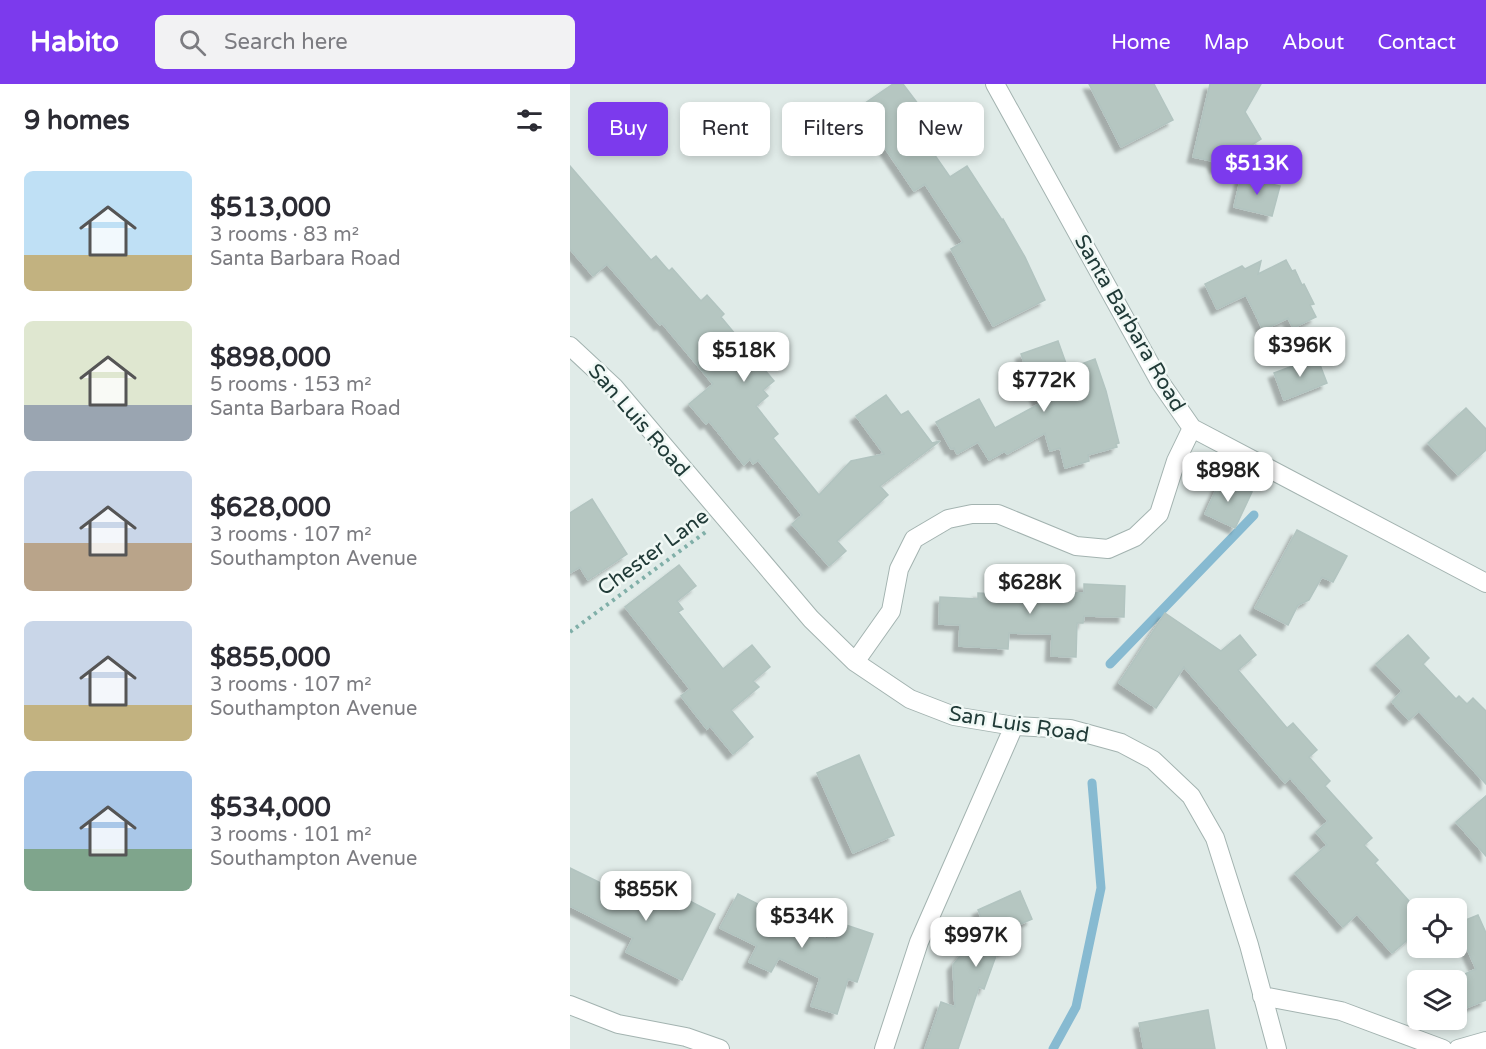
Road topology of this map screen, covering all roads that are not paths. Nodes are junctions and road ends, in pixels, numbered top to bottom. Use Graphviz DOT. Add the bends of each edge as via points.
graph roads {
  1 [pos="995,84"];
  2 [pos="570,346"];
  3 [pos="1192,428"];
  4 [pos="1486,583"];
  5 [pos="855,662"];
  6 [pos="1014,726"];
  7 [pos="1262,996"];
  8 [pos="570,1005"];
  9 [pos="1486,1041"];
  10 [pos="720,1049"];
  11 [pos="884,1049"];
  12 [pos="1277,1049"];
  13 [pos="1443,1049"];
  14 [pos="1458,1049"];
  1 -- 3 [label="street, Santa Barbara Road" via="1160,382"];
  2 -- 5 [label="street, San Luis Road" via="614,387 810,620"];
  3 -- 4 [label="street, Santa Barbara Road"];
  3 -- 5 [label="street" via="1176,461 1159,514 1135,537 1108,549 1076,546 998,514 948,519 914,539 899,569 891,611"];
  5 -- 6 [label="street, San Luis Road" via="910,699 954,716"];
  6 -- 7 [label="street, San Luis Road" via="1070,729 1121,743 1153,760 1191,796 1215,838"];
  6 -- 11 [label="street" via="919,942"];
  7 -- 12 [label="street, San Luis Road"];
  7 -- 13 [label="street" via="1341,1011"];
  8 -- 10 [label="street" via="618,1024 686,1037"];
  9 -- 14 [label="street"];
}
